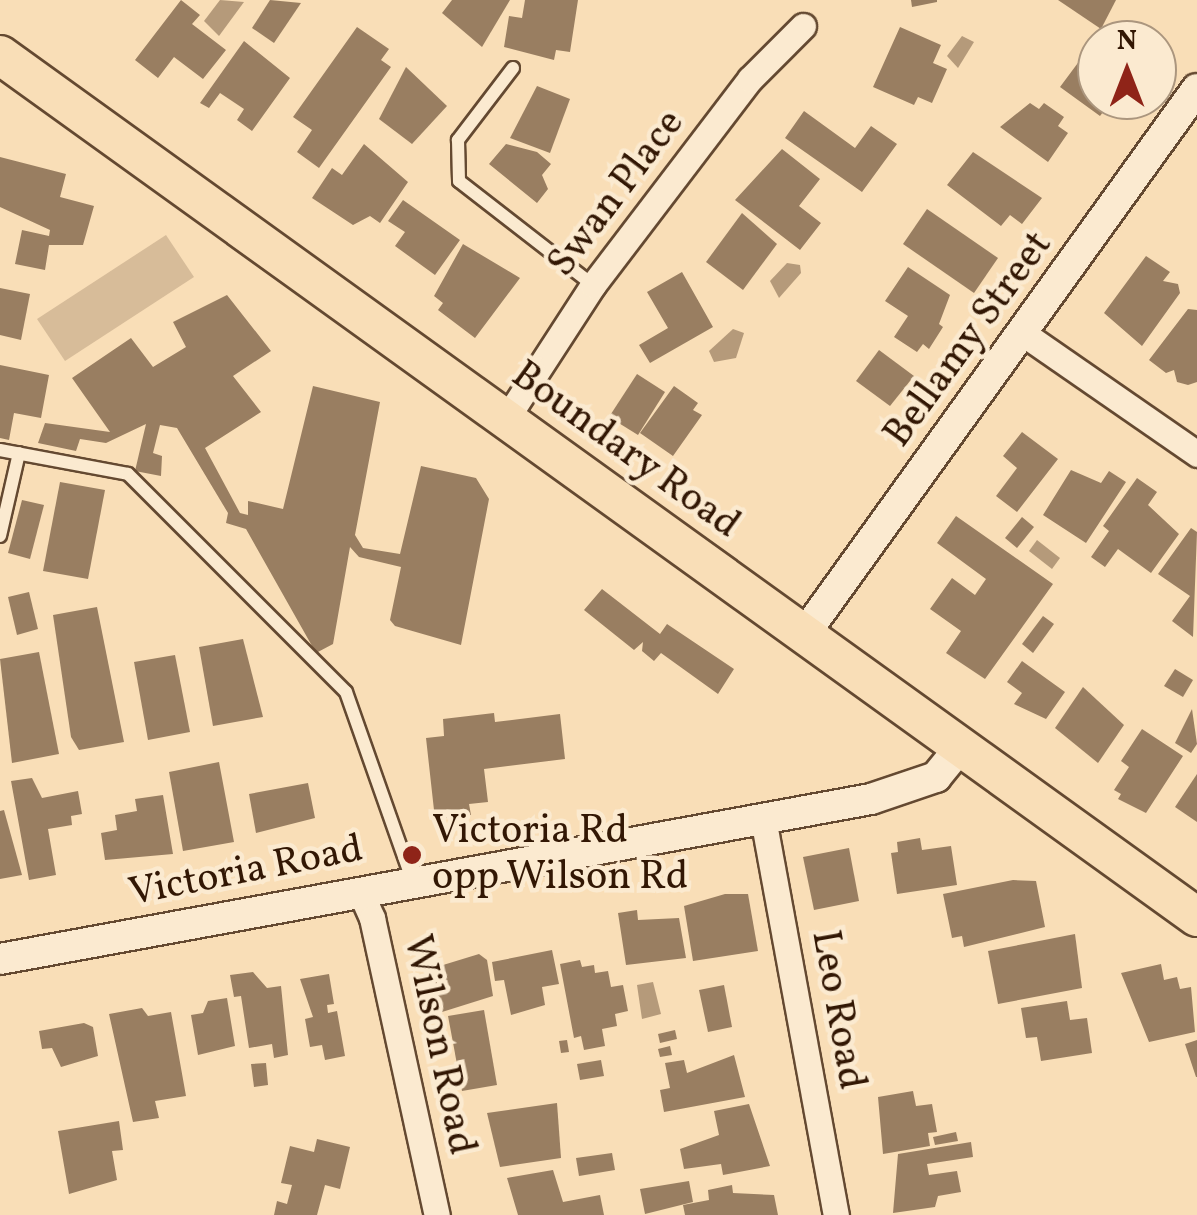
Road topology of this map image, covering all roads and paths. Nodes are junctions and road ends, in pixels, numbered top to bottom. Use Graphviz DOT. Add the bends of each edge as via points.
graph roads {
  1 [pos="803,26"];
  2 [pos="0,56"];
  3 [pos="514,68"];
  4 [pos="1197,88"];
  5 [pos="592,285"];
  6 [pos="1024,334"];
  7 [pos="506,419"];
  8 [pos="0,450"];
  9 [pos="19,454"];
  10 [pos="1197,454"];
  11 [pos="0,536"];
  12 [pos="803,636"];
  13 [pos="962,745"];
  14 [pos="764,818"];
  15 [pos="413,882"];
  16 [pos="360,892"];
  17 [pos="1197,918"];
  18 [pos="0,958"];
  19 [pos="437,1215"];
  20 [pos="836,1215"];
  1 -- 5 [label="street, Swan Place" via="750,79"];
  2 -- 7 [label="main road, Boundary Road"];
  3 -- 5 [label="lane" via="458,140 459,181"];
  4 -- 6 [label="street, Bellamy Street"];
  5 -- 7 [label="street, Swan Place"];
  6 -- 10 [label="street"];
  6 -- 12 [label="street, Bellamy Street"];
  7 -- 12 [label="main road, Boundary Road"];
  8 -- 9 [label="lane"];
  9 -- 11 [label="lane"];
  9 -- 15 [label="lane" via="128,474 346,692"];
  12 -- 13 [label="main road, Boundary Road"];
  13 -- 14 [label="street, Victoria Road" via="936,777 910,787"];
  13 -- 17 [label="main road, Boundary Road"];
  14 -- 15 [label="street, Victoria Road"];
  14 -- 20 [label="street, Leo Road"];
  15 -- 16 [label="street, Victoria Road"];
  16 -- 18 [label="street, Victoria Road"];
  16 -- 19 [label="street, Wilson Road" via="372,918"];
}
